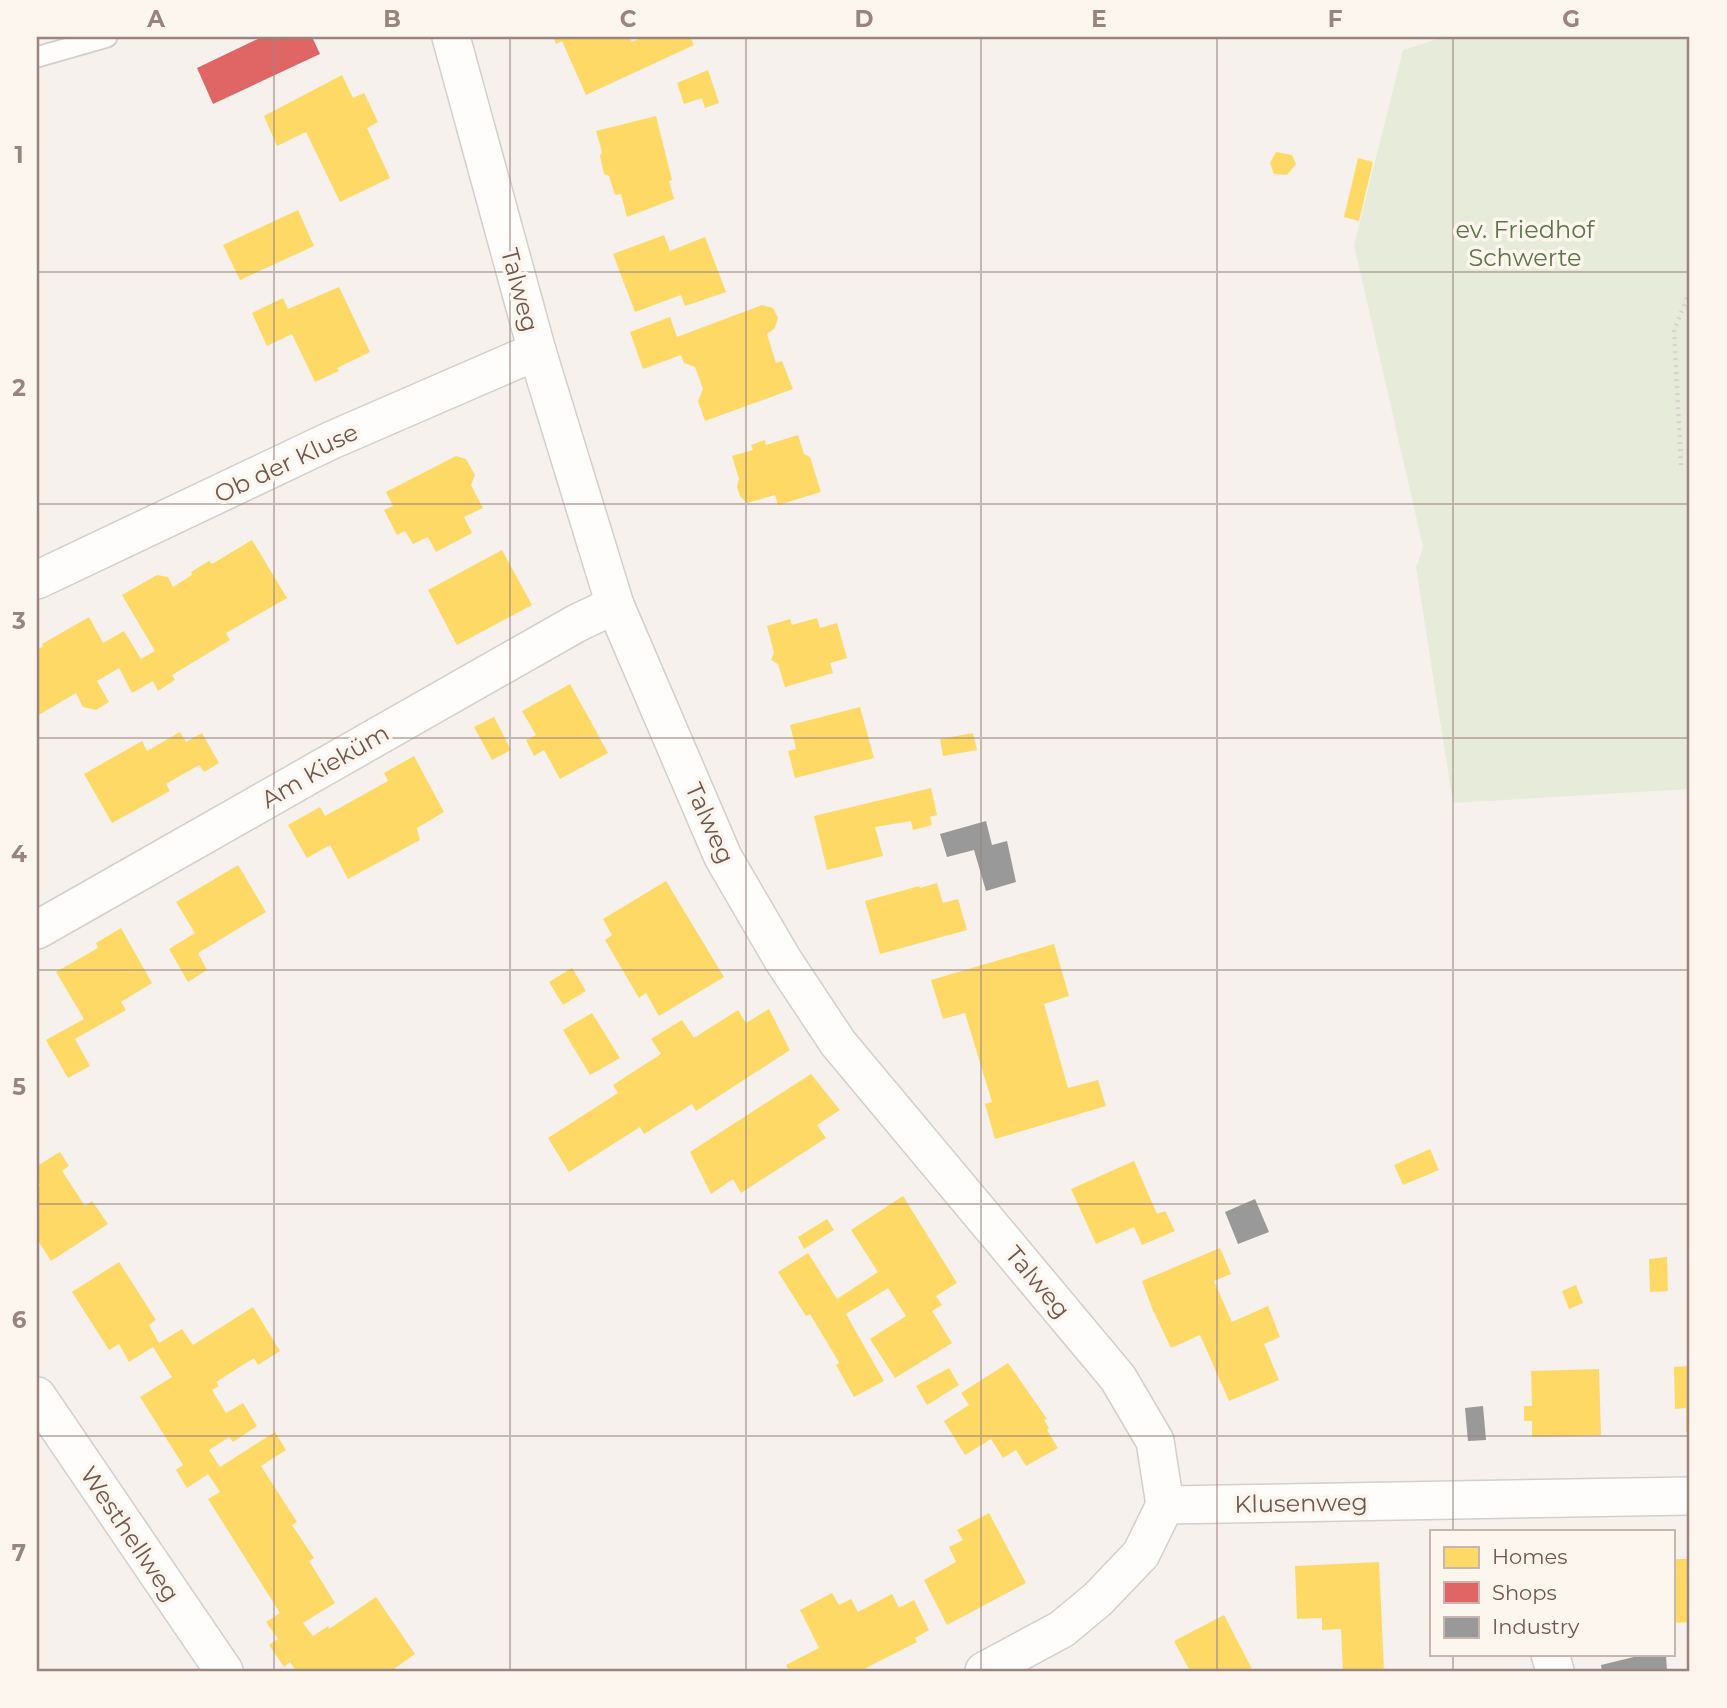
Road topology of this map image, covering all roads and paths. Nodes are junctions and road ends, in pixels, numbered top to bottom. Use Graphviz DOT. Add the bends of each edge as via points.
graph roads {
  1 [pos="107,37"];
  2 [pos="451,37"];
  3 [pos="37,57"];
  4 [pos="1690,292"];
  5 [pos="537,351"];
  6 [pos="1681,465"];
  7 [pos="37,580"];
  8 [pos="615,606"];
  9 [pos="37,930"];
  10 [pos="37,1396"];
  11 [pos="1690,1496"];
  12 [pos="1165,1505"];
  13 [pos="1508,1510"];
  14 [pos="224,1671"];
  15 [pos="984,1671"];
  1 -- 3 [label="lane"];
  2 -- 5 [label="street, Talweg"];
  4 -- 6 [label="path" via="1674,330"];
  5 -- 7 [label="street, Ob der Kluse" via="332,440"];
  5 -- 8 [label="street, Talweg"];
  8 -- 9 [label="street, Am Kieküm"];
  8 -- 12 [label="street, Talweg" via="723,857 783,960 838,1043 1118,1378 1155,1441"];
  10 -- 14 [label="street, Westhellweg"];
  11 -- 13 [label="street, Klusenweg"];
  12 -- 13 [label="street, Klusenweg"];
  12 -- 15 [label="street" via="1141,1554 1098,1599 1062,1629"];
}
